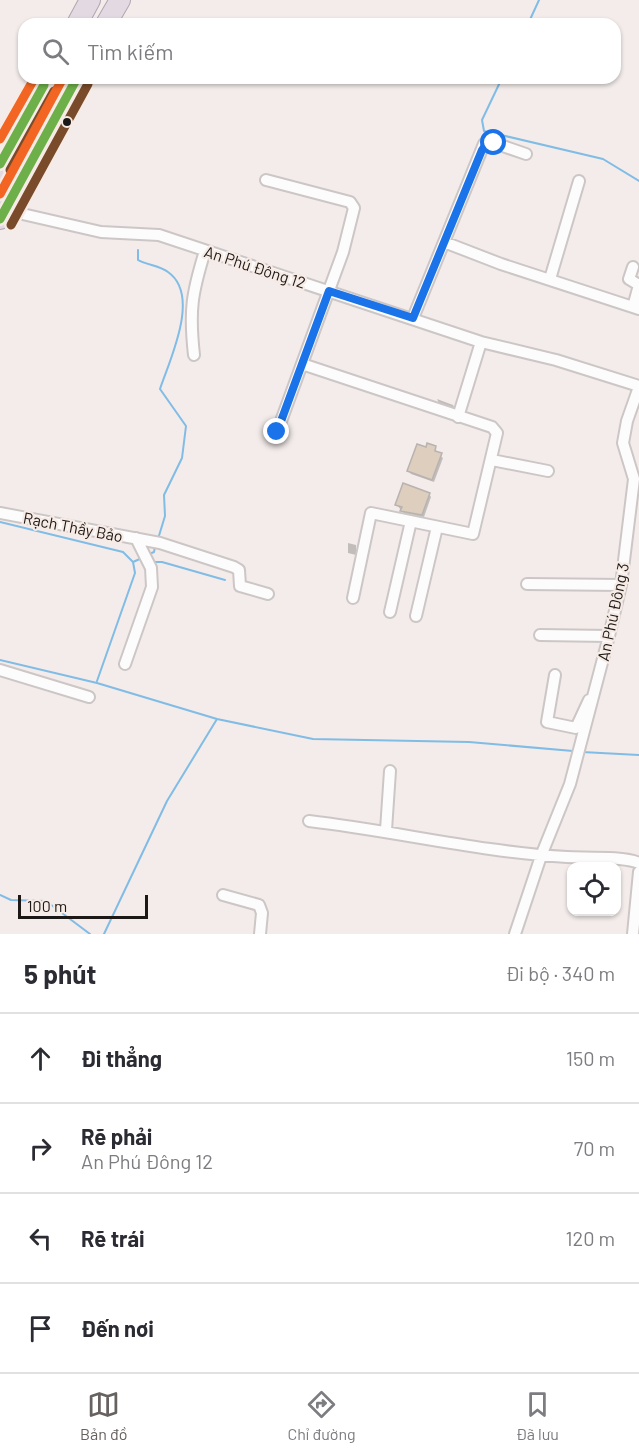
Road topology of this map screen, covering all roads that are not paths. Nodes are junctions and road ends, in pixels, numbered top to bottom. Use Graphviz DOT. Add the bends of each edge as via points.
graph roads {
  1 [pos="90,0"];
  2 [pos="99,0"];
  3 [pos="120,0"];
  4 [pos="132,0"];
  5 [pos="80,18"];
  6 [pos="89,18"];
  7 [pos="110,18"];
  8 [pos="122,18"];
  9 [pos="44,84"];
  10 [pos="53,84"];
  11 [pos="73,84"];
  12 [pos="526,154"];
  13 [pos="0,164"];
  14 [pos="0,179"];
  15 [pos="266,180"];
  16 [pos="579,181"];
  17 [pos="2,213"];
  18 [pos="444,242"];
  19 [pos="205,251"];
  20 [pos="633,267"];
  21 [pos="550,279"];
  22 [pos="329,291"];
  23 [pos="636,308"];
  24 [pos="413,318"];
  25 [pos="481,342"];
  26 [pos="194,355"];
  27 [pos="302,364"];
  28 [pos="639,386"];
  29 [pos="458,417"];
  30 [pos="277,432"];
  31 [pos="492,460"];
  32 [pos="548,471"];
  33 [pos="0,513"];
  34 [pos="411,521"];
  35 [pos="437,527"];
  36 [pos="141,539"];
  37 [pos="527,584"];
  38 [pos="621,585"];
  39 [pos="268,594"];
  40 [pos="353,597"];
  41 [pos="390,612"];
  42 [pos="416,616"];
  43 [pos="540,634"];
  44 [pos="609,636"];
  45 [pos="125,664"];
  46 [pos="0,670"];
  47 [pos="555,675"];
  48 [pos="89,697"];
  49 [pos="593,697"];
  50 [pos="390,771"];
  51 [pos="309,821"];
  52 [pos="386,830"];
  53 [pos="541,856"];
  54 [pos="639,863"];
  55 [pos="639,872"];
  56 [pos="223,896"];
  57 [pos="260,934"];
  58 [pos="515,934"];
  59 [pos="633,934"];
  1 -- 5 [label="highway"];
  2 -- 6 [label="highway"];
  3 -- 7 [label="highway"];
  4 -- 8 [label="highway"];
  9 -- 13 [label="highway"];
  10 -- 14 [label="highway"];
  11 -- 17 [label="highway"];
  12 -- 18 [label="street" via="494,143 484,144"];
  15 -- 22 [label="street" via="354,205"];
  16 -- 21 [label="street"];
  17 -- 19 [label="street, An Phú Đông 12" via="101,232 159,235"];
  18 -- 21 [label="street"];
  18 -- 24 [label="street"];
  19 -- 22 [label="street, An Phú Đông 12"];
  19 -- 26 [label="street" via="189,318"];
  20 -- 23 [label="street" via="629,279 639,287"];
  21 -- 23 [label="street"];
  22 -- 24 [label="street, An Phú Đông 12"];
  22 -- 27 [label="street"];
  24 -- 25 [label="street, An Phú Đông 12"];
  25 -- 28 [label="street, An Phú Đông 12"];
  25 -- 29 [label="street"];
  27 -- 29 [label="street"];
  27 -- 30 [label="street"];
  28 -- 38 [label="street, An Phú Đông 3" via="623,443 634,479"];
  29 -- 31 [label="street" via="497,430"];
  31 -- 32 [label="street"];
  31 -- 35 [label="street" via="476,530 466,535"];
  33 -- 36 [label="street, Rạch Thầy Bảo"];
  34 -- 35 [label="street"];
  34 -- 40 [label="street" via="371,513"];
  34 -- 41 [label="street"];
  35 -- 42 [label="street"];
  36 -- 39 [label="street, Rạch Thầy Bảo" via="234,567 239,570 240,586"];
  36 -- 45 [label="street" via="152,587"];
  37 -- 38 [label="street"];
  38 -- 44 [label="street, An Phú Đông 3"];
  43 -- 44 [label="street"];
  44 -- 49 [label="street, An Phú Đông 3"];
  46 -- 48 [label="street"];
  47 -- 49 [label="street" via="547,722 576,728 584,706"];
  49 -- 53 [label="street, An Phú Đông 3" via="573,774"];
  50 -- 52 [label="street"];
  51 -- 52 [label="street"];
  52 -- 53 [label="street" via="438,842"];
  53 -- 54 [label="street"];
  53 -- 58 [label="street"];
  55 -- 59 [label="street"];
  56 -- 57 [label="street" via="259,905"];
}
